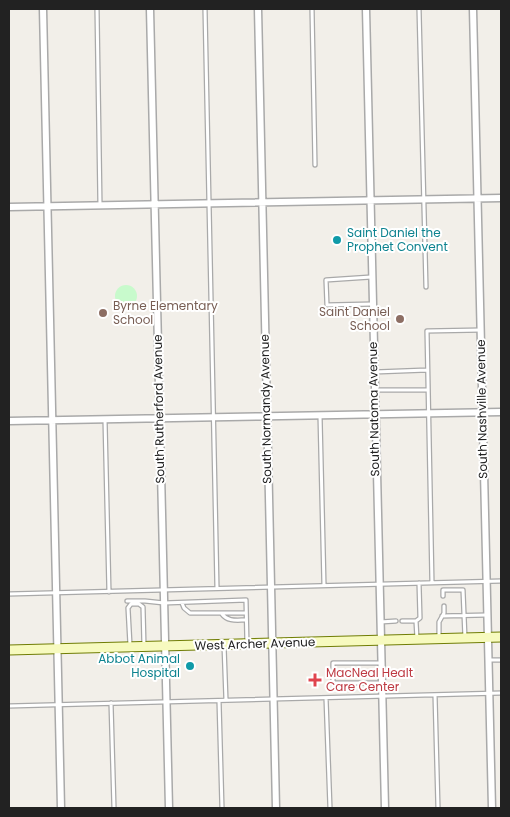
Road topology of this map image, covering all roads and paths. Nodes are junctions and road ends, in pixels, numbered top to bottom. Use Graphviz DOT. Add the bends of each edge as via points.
graph roads {
  1 [pos="43,9"];
  2 [pos="96,9"];
  3 [pos="150,9"];
  4 [pos="204,9"];
  5 [pos="258,9"];
  6 [pos="312,9"];
  7 [pos="366,9"];
  8 [pos="419,9"];
  9 [pos="474,9"];
  10 [pos="315,165"];
  11 [pos="501,198"];
  12 [pos="478,199"];
  13 [pos="424,200"];
  14 [pos="370,201"];
  15 [pos="262,203"];
  16 [pos="209,204"];
  17 [pos="100,205"];
  18 [pos="155,205"];
  19 [pos="47,206"];
  20 [pos="9,207"];
  21 [pos="372,277"];
  22 [pos="426,287"];
  23 [pos="372,304"];
  24 [pos="481,330"];
  25 [pos="427,370"];
  26 [pos="374,372"];
  27 [pos="374,390"];
  28 [pos="428,390"];
  29 [pos="482,412"];
  30 [pos="501,412"];
  31 [pos="374,414"];
  32 [pos="428,414"];
  33 [pos="320,415"];
  34 [pos="267,416"];
  35 [pos="159,418"];
  36 [pos="213,418"];
  37 [pos="105,420"];
  38 [pos="51,421"];
  39 [pos="9,422"];
  40 [pos="501,581"];
  41 [pos="486,582"];
  42 [pos="432,583"];
  43 [pos="378,584"];
  44 [pos="419,584"];
  45 [pos="324,585"];
  46 [pos="217,588"];
  47 [pos="271,588"];
  48 [pos="164,590"];
  49 [pos="108,592"];
  50 [pos="56,593"];
  51 [pos="9,594"];
  52 [pos="443,596"];
  53 [pos="127,601"];
  54 [pos="144,601"];
  55 [pos="164,603"];
  56 [pos="182,603"];
  57 [pos="444,606"];
  58 [pos="246,613"];
  59 [pos="221,614"];
  60 [pos="464,615"];
  61 [pos="486,615"];
  62 [pos="442,616"];
  63 [pos="246,620"];
  64 [pos="396,621"];
  65 [pos="402,621"];
  66 [pos="416,621"];
  67 [pos="379,622"];
  68 [pos="143,628"];
  69 [pos="465,638"];
  70 [pos="487,638"];
  71 [pos="501,638"];
  72 [pos="439,639"];
  73 [pos="417,640"];
  74 [pos="380,641"];
  75 [pos="247,644"];
  76 [pos="272,644"];
  77 [pos="224,645"];
  78 [pos="165,646"];
  79 [pos="130,647"];
  80 [pos="144,647"];
  81 [pos="57,649"];
  82 [pos="9,650"];
  83 [pos="488,660"];
  84 [pos="501,660"];
  85 [pos="380,663"];
  86 [pos="381,683"];
  87 [pos="501,693"];
  88 [pos="488,694"];
  89 [pos="435,695"];
  90 [pos="382,696"];
  91 [pos="326,698"];
  92 [pos="273,699"];
  93 [pos="219,700"];
  94 [pos="226,700"];
  95 [pos="166,702"];
  96 [pos="111,703"];
  97 [pos="58,705"];
  98 [pos="9,706"];
  99 [pos="61,808"];
  100 [pos="114,808"];
  101 [pos="169,808"];
  102 [pos="222,808"];
  103 [pos="276,808"];
  104 [pos="330,808"];
  105 [pos="385,808"];
  106 [pos="438,808"];
  107 [pos="492,808"];
  1 -- 19 [label="street"];
  2 -- 17 [label="lane"];
  3 -- 18 [label="street, South Rutherford Avenue"];
  4 -- 16 [label="lane"];
  5 -- 15 [label="street, South Normandy Avenue"];
  6 -- 10 [label="lane"];
  7 -- 14 [label="street, South Natoma Avenue"];
  8 -- 13 [label="lane"];
  9 -- 12 [label="street, South Nashville Avenue"];
  11 -- 12 [label="street"];
  12 -- 13 [label="street"];
  12 -- 24 [label="street, South Nashville Avenue"];
  13 -- 14 [label="street"];
  13 -- 22 [label="lane"];
  14 -- 15 [label="street"];
  14 -- 21 [label="street, South Natoma Avenue"];
  15 -- 16 [label="street"];
  15 -- 34 [label="street, South Normandy Avenue"];
  16 -- 18 [label="street"];
  16 -- 36 [label="lane"];
  17 -- 18 [label="street"];
  17 -- 19 [label="street"];
  18 -- 35 [label="street, South Rutherford Avenue"];
  19 -- 20 [label="street"];
  19 -- 38 [label="street"];
  21 -- 23 [label="street, South Natoma Avenue"];
  21 -- 23 [label="lane" via="326,280 327,305"];
  23 -- 26 [label="street, South Natoma Avenue"];
  24 -- 25 [label="lane" via="426,331"];
  24 -- 29 [label="street, South Nashville Avenue"];
  25 -- 26 [label="lane"];
  25 -- 28 [label="lane"];
  26 -- 27 [label="street, South Natoma Avenue"];
  27 -- 28 [label="lane"];
  27 -- 31 [label="street, South Natoma Avenue"];
  28 -- 32 [label="lane"];
  29 -- 30 [label="street"];
  29 -- 32 [label="street"];
  29 -- 41 [label="street, South Nashville Avenue"];
  31 -- 32 [label="street"];
  31 -- 33 [label="street"];
  31 -- 43 [label="street, South Natoma Avenue"];
  32 -- 42 [label="lane"];
  33 -- 34 [label="street"];
  33 -- 45 [label="lane"];
  34 -- 36 [label="street"];
  34 -- 47 [label="street, South Normandy Avenue"];
  35 -- 36 [label="street"];
  35 -- 37 [label="street"];
  35 -- 48 [label="street, South Rutherford Avenue"];
  36 -- 46 [label="lane"];
  37 -- 38 [label="street"];
  37 -- 49 [label="lane"];
  38 -- 39 [label="street"];
  38 -- 50 [label="street"];
  40 -- 41 [label="lane"];
  41 -- 42 [label="lane"];
  41 -- 61 [label="street, South Nashville Avenue"];
  42 -- 44 [label="lane"];
  43 -- 44 [label="lane"];
  43 -- 45 [label="lane"];
  43 -- 67 [label="street, South Natoma Avenue"];
  44 -- 66 [label="lane" via="420,618"];
  45 -- 47 [label="lane"];
  46 -- 47 [label="lane"];
  46 -- 48 [label="lane"];
  47 -- 76 [label="street, South Normandy Avenue"];
  48 -- 49 [label="lane"];
  48 -- 55 [label="street, South Rutherford Avenue"];
  49 -- 50 [label="lane"];
  50 -- 51 [label="lane"];
  50 -- 81 [label="street"];
  52 -- 60 [label="lane" via="443,590 463,590"];
  53 -- 54 [label="lane"];
  54 -- 55 [label="lane"];
  54 -- 68 [label="lane"];
  55 -- 56 [label="lane"];
  55 -- 78 [label="street, South Rutherford Avenue"];
  56 -- 58 [label="lane" via="246,600"];
  56 -- 59 [label="lane" via="190,613"];
  57 -- 62 [label="lane"];
  58 -- 59 [label="lane"];
  58 -- 63 [label="lane"];
  59 -- 63 [label="lane" via="232,620"];
  60 -- 61 [label="lane"];
  60 -- 62 [label="lane"];
  60 -- 69 [label="lane"];
  61 -- 70 [label="street, South Nashville Avenue"];
  62 -- 72 [label="lane"];
  63 -- 75 [label="lane"];
  64 -- 67 [label="lane"];
  65 -- 66 [label="lane"];
  66 -- 73 [label="lane"];
  67 -- 74 [label="street, South Natoma Avenue"];
  68 -- 79 [label="lane" via="143,607 131,604 128,608"];
  68 -- 80 [label="lane"];
  69 -- 70 [label="main road, West Archer Avenue"];
  69 -- 72 [label="main road, West Archer Avenue"];
  70 -- 71 [label="main road, West Archer Avenue"];
  70 -- 83 [label="street, South Nashville Avenue"];
  72 -- 73 [label="main road, West Archer Avenue"];
  73 -- 74 [label="main road, West Archer Avenue"];
  74 -- 76 [label="main road, West Archer Avenue"];
  74 -- 85 [label="street, South Natoma Avenue"];
  75 -- 76 [label="main road, West Archer Avenue"];
  75 -- 77 [label="main road, West Archer Avenue"];
  76 -- 92 [label="street, South Normandy Avenue"];
  77 -- 78 [label="main road, West Archer Avenue"];
  77 -- 94 [label="lane"];
  78 -- 80 [label="main road, West Archer Avenue"];
  78 -- 95 [label="street, South Rutherford Avenue"];
  79 -- 80 [label="main road, West Archer Avenue"];
  79 -- 81 [label="main road, West Archer Avenue"];
  81 -- 82 [label="main road, West Archer Avenue"];
  81 -- 97 [label="street"];
  83 -- 84 [label="lane"];
  83 -- 88 [label="street, South Nashville Avenue"];
  85 -- 86 [label="street, South Natoma Avenue"];
  85 -- 86 [label="lane" via="333,663 333,683"];
  86 -- 90 [label="street, South Natoma Avenue"];
  87 -- 88 [label="lane"];
  88 -- 89 [label="lane"];
  88 -- 107 [label="street, South Nashville Avenue"];
  89 -- 90 [label="lane"];
  89 -- 106 [label="lane"];
  90 -- 91 [label="lane"];
  90 -- 105 [label="street, South Natoma Avenue"];
  91 -- 92 [label="lane"];
  91 -- 104 [label="lane"];
  92 -- 94 [label="lane"];
  92 -- 103 [label="street, South Normandy Avenue"];
  93 -- 94 [label="lane"];
  93 -- 95 [label="lane"];
  93 -- 102 [label="lane"];
  95 -- 96 [label="lane"];
  95 -- 101 [label="street, South Rutherford Avenue"];
  96 -- 97 [label="lane"];
  96 -- 100 [label="lane"];
  97 -- 98 [label="lane"];
  97 -- 99 [label="street"];
}
